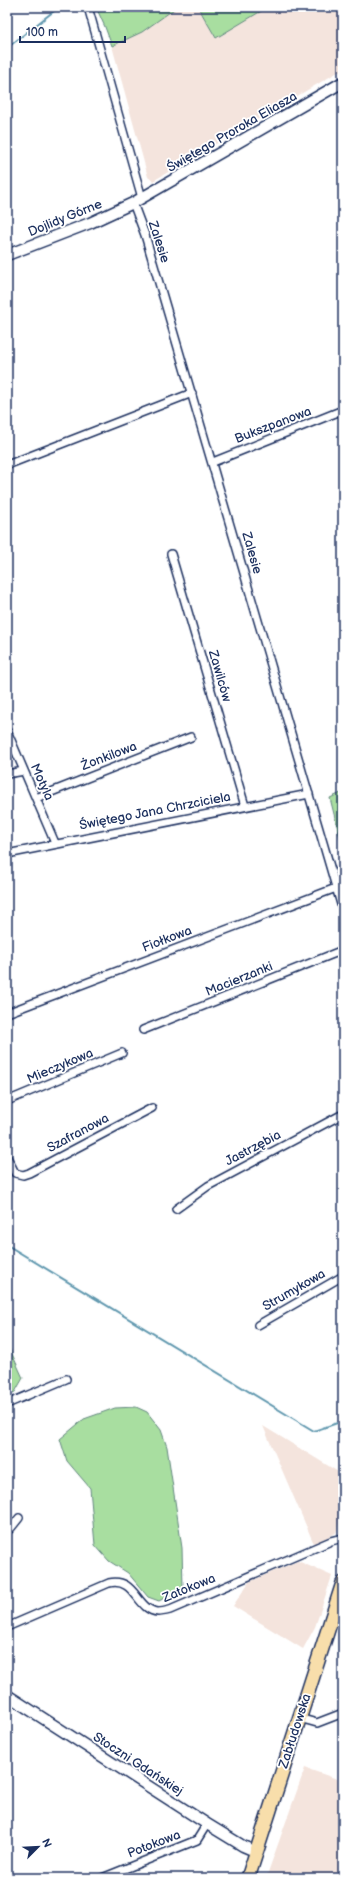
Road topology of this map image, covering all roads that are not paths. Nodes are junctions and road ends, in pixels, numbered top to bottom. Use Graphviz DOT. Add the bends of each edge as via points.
graph roads {
  1 [pos="88,7"];
  2 [pos="343,82"];
  3 [pos="142,198"];
  4 [pos="133,203"];
  5 [pos="7,255"];
  6 [pos="192,393"];
  7 [pos="343,410"];
  8 [pos="213,462"];
  9 [pos="7,465"];
  10 [pos="171,554"];
  11 [pos="7,731"];
  12 [pos="191,737"];
  13 [pos="24,770"];
  14 [pos="7,774"];
  15 [pos="309,794"];
  16 [pos="36,798"];
  17 [pos="246,806"];
  18 [pos="55,843"];
  19 [pos="7,854"];
  20 [pos="336,888"];
  21 [pos="343,911"];
  22 [pos="343,950"];
  23 [pos="7,1013"];
  24 [pos="143,1030"];
  25 [pos="122,1052"];
  26 [pos="7,1101"];
  27 [pos="152,1108"];
  28 [pos="343,1114"];
  29 [pos="7,1157"];
  30 [pos="176,1209"];
  31 [pos="343,1276"];
  32 [pos="258,1325"];
  33 [pos="66,1379"];
  34 [pos="7,1404"];
  35 [pos="19,1518"];
  36 [pos="7,1530"];
  37 [pos="343,1538"];
  38 [pos="343,1583"];
  39 [pos="7,1627"];
  40 [pos="7,1695"];
  41 [pos="343,1713"];
  42 [pos="300,1718"];
  43 [pos="206,1824"];
  44 [pos="257,1852"];
  45 [pos="102,1878"];
  46 [pos="248,1878"];
  1 -- 3 [label="street"];
  2 -- 3 [label="street, Świętego Proroka Eliasza"];
  3 -- 4 [label="street, Świętego Proroka Eliasza"];
  4 -- 5 [label="street, Dojlidy Górne" via="90,223"];
  4 -- 6 [label="street, Zalesie"];
  6 -- 8 [label="street, Zalesie"];
  6 -- 9 [label="street"];
  7 -- 8 [label="street, Bukszpanowa"];
  8 -- 15 [label="street, Zalesie"];
  10 -- 17 [label="street, Zawilców"];
  11 -- 13 [label="street, Motyla"];
  12 -- 16 [label="street, Żonkilowa"];
  13 -- 14 [label="street"];
  13 -- 16 [label="street, Motyla"];
  15 -- 17 [label="street, Świętego Jana Chrzciciela"];
  15 -- 20 [label="street, Zalesie"];
  16 -- 18 [label="street, Motyla"];
  17 -- 18 [label="street, Świętego Jana Chrzciciela"];
  18 -- 19 [label="street, Świętego Jana Chrzciciela"];
  20 -- 21 [label="street, Zalesie"];
  20 -- 23 [label="street, Fiołkowa"];
  22 -- 24 [label="street, Macierzanki"];
  25 -- 26 [label="street, Mieczykowa"];
  27 -- 29 [label="street, Szafranowa" via="29,1173 15,1173"];
  28 -- 30 [label="street, Jastrzębia" via="208,1186"];
  31 -- 32 [label="street, Strumykowa"];
  33 -- 34 [label="street"];
  35 -- 36 [label="street"];
  37 -- 39 [label="street, Zatokowa" via="170,1610 150,1610 124,1583 117,1581"];
  38 -- 42 [label="highway, Zabłudowska"];
  40 -- 43 [label="street, Stoczni Gdańskiej"];
  41 -- 42 [label="street" via="317,1723"];
  42 -- 44 [label="highway, Zabłudowska"];
  43 -- 44 [label="street, Stoczni Gdańskiej"];
  43 -- 45 [label="street, Potokowa" via="197,1840"];
  44 -- 46 [label="highway, Zabłudowska"];
}
